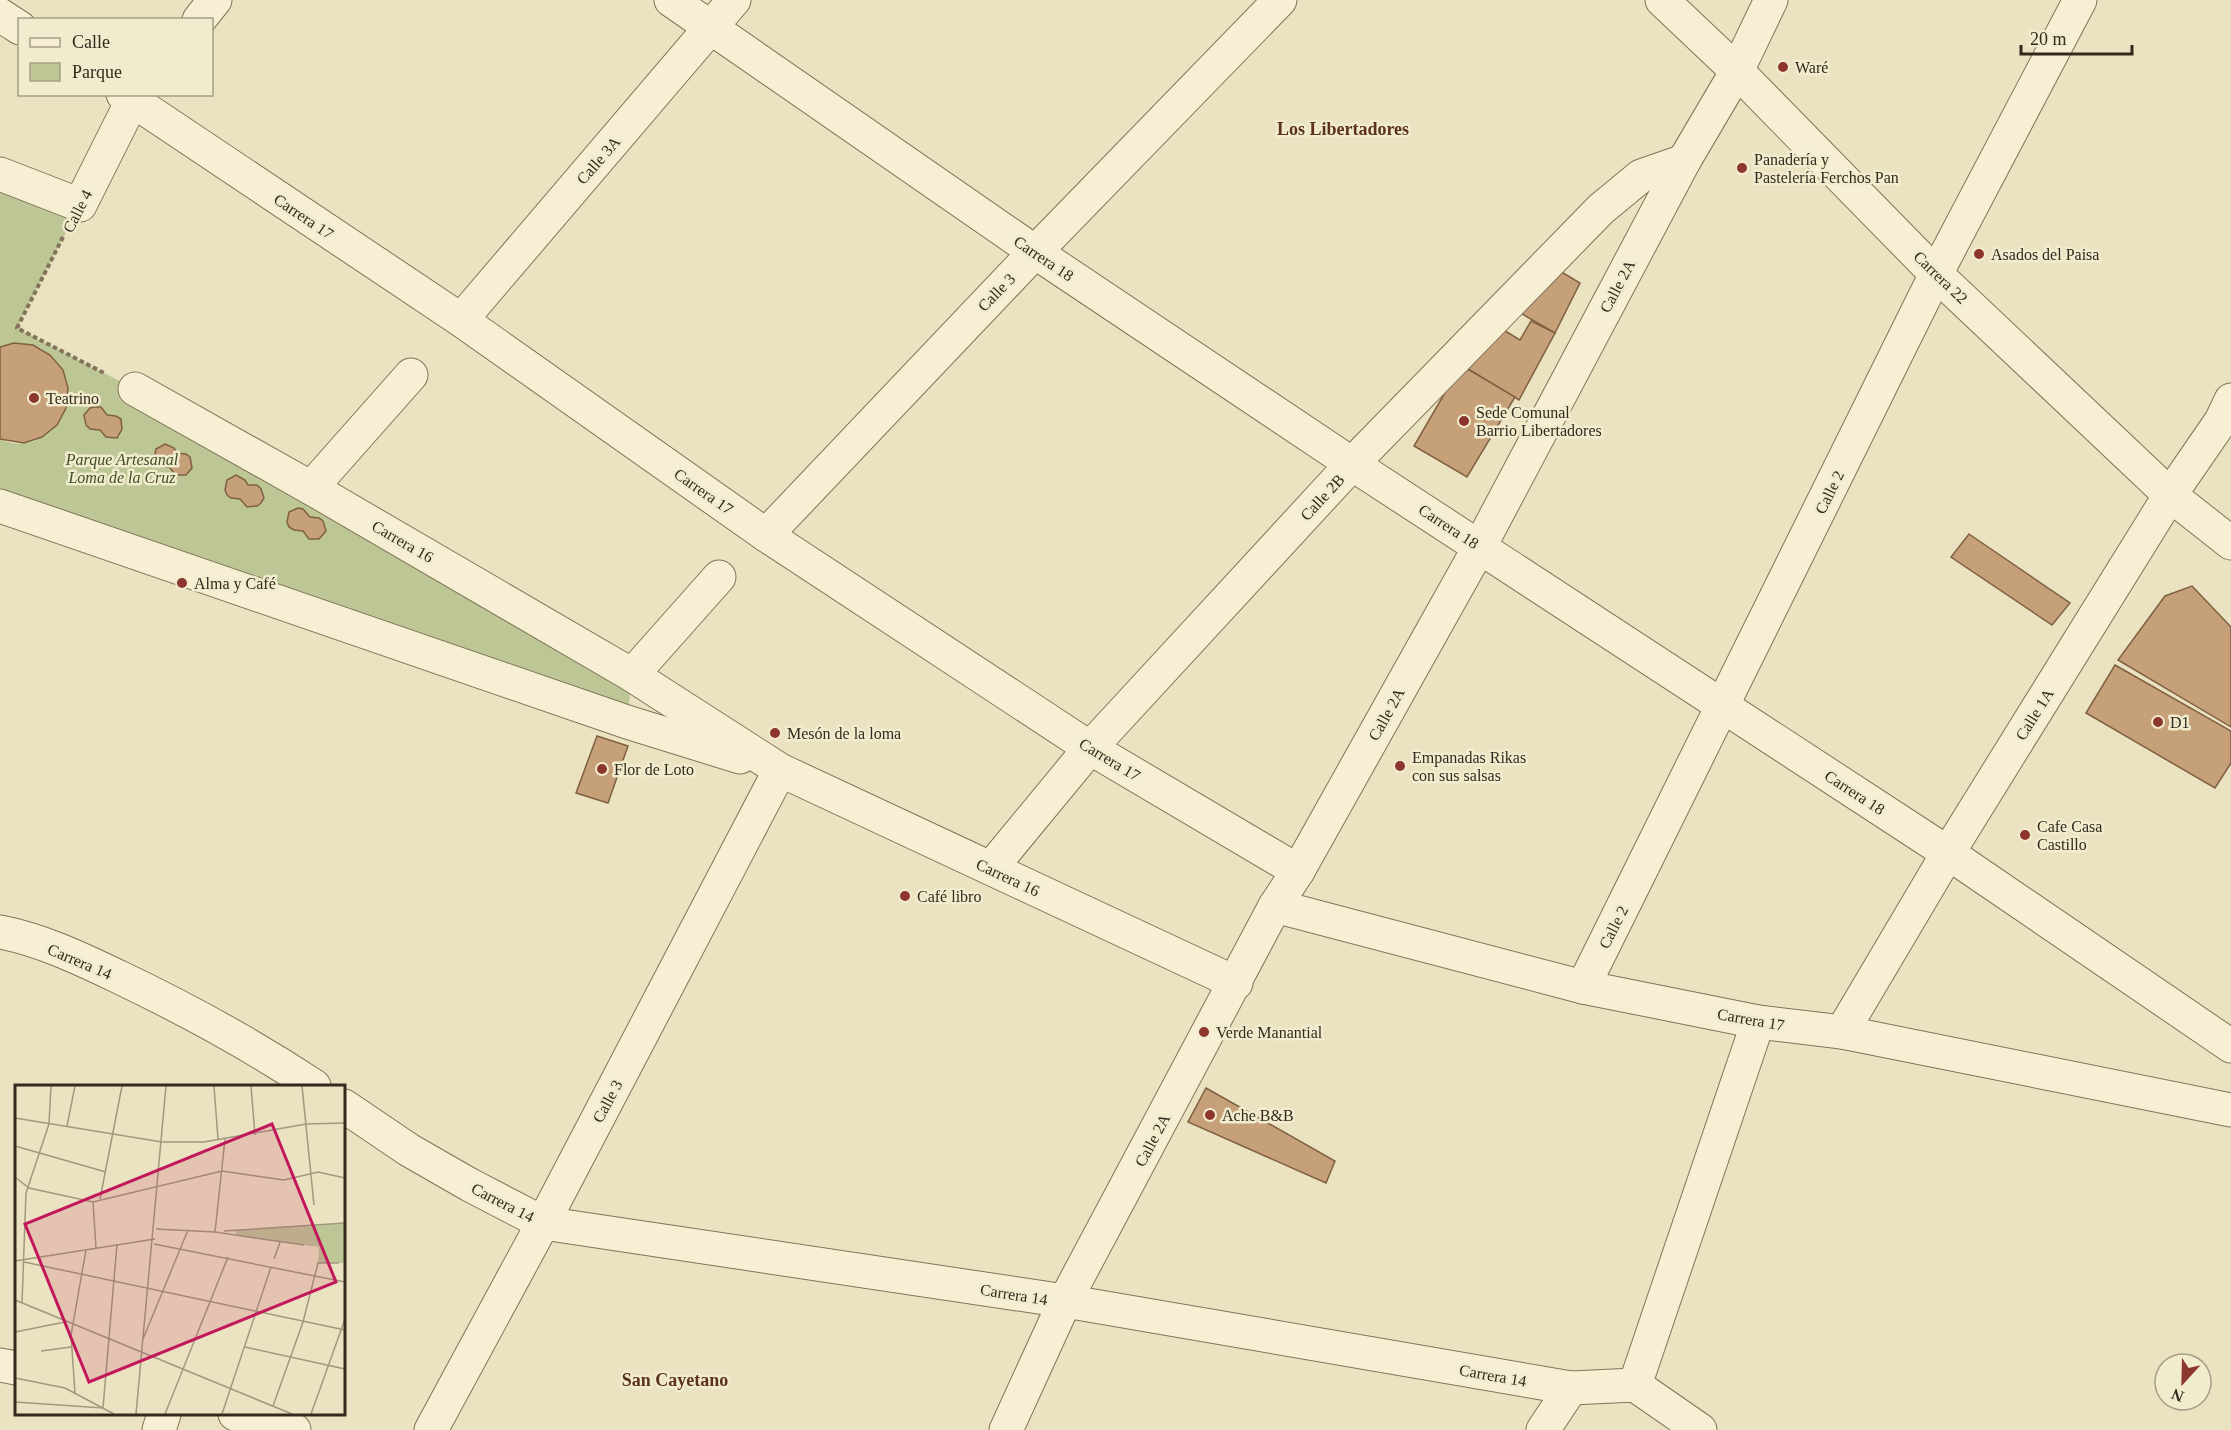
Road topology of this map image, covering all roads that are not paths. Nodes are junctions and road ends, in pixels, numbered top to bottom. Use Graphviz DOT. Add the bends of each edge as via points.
graph roads {
  1 [pos="215,0"];
  2 [pos="671,0"];
  3 [pos="734,0"];
  4 [pos="1280,0"];
  5 [pos="1662,0"];
  6 [pos="1772,0"];
  7 [pos="2080,0"];
  8 [pos="0,15"];
  9 [pos="201,18"];
  10 [pos="18,27"];
  11 [pos="711,28"];
  12 [pos="1737,71"];
  13 [pos="131,96"];
  14 [pos="1683,161"];
  15 [pos="0,174"];
  16 [pos="1035,252"];
  17 [pos="1936,274"];
  18 [pos="461,320"];
  19 [pos="411,375"];
  20 [pos="135,390"];
  21 [pos="2231,400"];
  22 [pos="1352,464"];
  23 [pos="311,488"];
  24 [pos="2170,495"];
  25 [pos="0,506"];
  26 [pos="766,535"];
  27 [pos="2231,543"];
  28 [pos="1480,546"];
  29 [pos="718,577"];
  30 [pos="632,675"];
  31 [pos="1724,705"];
  32 [pos="1090,748"];
  33 [pos="780,770"];
  34 [pos="1948,853"];
  35 [pos="991,868"];
  36 [pos="1298,871"];
  37 [pos="1275,906"];
  38 [pos="0,932"];
  39 [pos="1236,983"];
  40 [pos="1583,987"];
  41 [pos="1758,1022"];
  42 [pos="1842,1032"];
  43 [pos="2231,1046"];
  44 [pos="312,1085"];
  45 [pos="345,1107"];
  46 [pos="2231,1110"];
  47 [pos="543,1223"];
  48 [pos="1065,1301"];
  49 [pos="0,1365"];
  50 [pos="15,1368"];
  51 [pos="1635,1385"];
  52 [pos="1571,1388"];
  53 [pos="163,1415"];
  54 [pos="242,1415"];
  55 [pos="159,1430"];
  56 [pos="294,1430"];
  57 [pos="431,1430"];
  58 [pos="1006,1430"];
  59 [pos="1543,1430"];
  60 [pos="1700,1430"];
  1 -- 9 [label="street"];
  2 -- 11 [label="street, Carrera 18"];
  3 -- 11 [label="street, Calle 3A"];
  4 -- 16 [label="street, Calle 3"];
  5 -- 12 [label="street, Carrera 22"];
  6 -- 12 [label="street, Calle 2A"];
  7 -- 17 [label="street, Calle 2"];
  8 -- 10 [label="street"];
  11 -- 16 [label="street, Carrera 18"];
  11 -- 18 [label="street, Calle 3A"];
  12 -- 14 [label="street, Calle 2A"];
  12 -- 17 [label="street, Carrera 22"];
  13 -- 15 [label="street, Calle 4" via="80,205"];
  13 -- 18 [label="street, Carrera 17"];
  14 -- 22 [label="street, Calle 2B" via="1641,176 1601,209"];
  14 -- 28 [label="street, Calle 2A"];
  16 -- 22 [label="street, Carrera 18"];
  16 -- 26 [label="street, Calle 3"];
  17 -- 24 [label="street, Carrera 22"];
  17 -- 31 [label="street, Calle 2"];
  18 -- 26 [label="street, Carrera 17"];
  19 -- 23 [label="street"];
  20 -- 23 [label="street, Carrera 16"];
  21 -- 24 [label="street, Calle 1A" via="2221,422"];
  22 -- 28 [label="street, Carrera 18"];
  22 -- 32 [label="street, Calle 2B"];
  23 -- 30 [label="street, Carrera 16"];
  24 -- 27 [label="street, Carrera 22"];
  24 -- 34 [label="street, Calle 1A"];
  25 -- 33 [label="street, Carrera 16" via="616,718"];
  26 -- 32 [label="street, Carrera 17"];
  28 -- 31 [label="street, Carrera 18"];
  28 -- 36 [label="street, Calle 2A"];
  29 -- 30 [label="street"];
  30 -- 33 [label="street, Carrera 16"];
  31 -- 34 [label="street, Carrera 18"];
  31 -- 40 [label="street, Calle 2"];
  32 -- 35 [label="street, Calle 2B"];
  32 -- 36 [label="street, Carrera 17"];
  33 -- 35 [label="street, Carrera 16"];
  33 -- 47 [label="street, Calle 3"];
  34 -- 42 [label="street, Calle 1A"];
  34 -- 43 [label="street, Carrera 18"];
  35 -- 39 [label="street, Carrera 16"];
  36 -- 37 [label="street, Calle 2A"];
  37 -- 39 [label="street, Calle 2A"];
  37 -- 40 [label="street, Carrera 17"];
  38 -- 44 [label="street, Carrera 14" via="81,959 145,989"];
  39 -- 48 [label="street, Calle 2A"];
  40 -- 41 [label="street, Carrera 17"];
  41 -- 42 [label="street, Carrera 17"];
  41 -- 51 [label="street"];
  42 -- 46 [label="street, Carrera 17"];
  45 -- 47 [label="street, Carrera 14" via="409,1150"];
  47 -- 48 [label="street, Carrera 14"];
  47 -- 57 [label="street, Calle 3"];
  48 -- 52 [label="street, Carrera 14"];
  48 -- 58 [label="street, Calle 2A"];
  49 -- 50 [label="street"];
  51 -- 52 [label="street, Carrera 14"];
  51 -- 60 [label="street"];
  52 -- 59 [label="street"];
  53 -- 55 [label="street"];
  54 -- 56 [label="street"];
}
